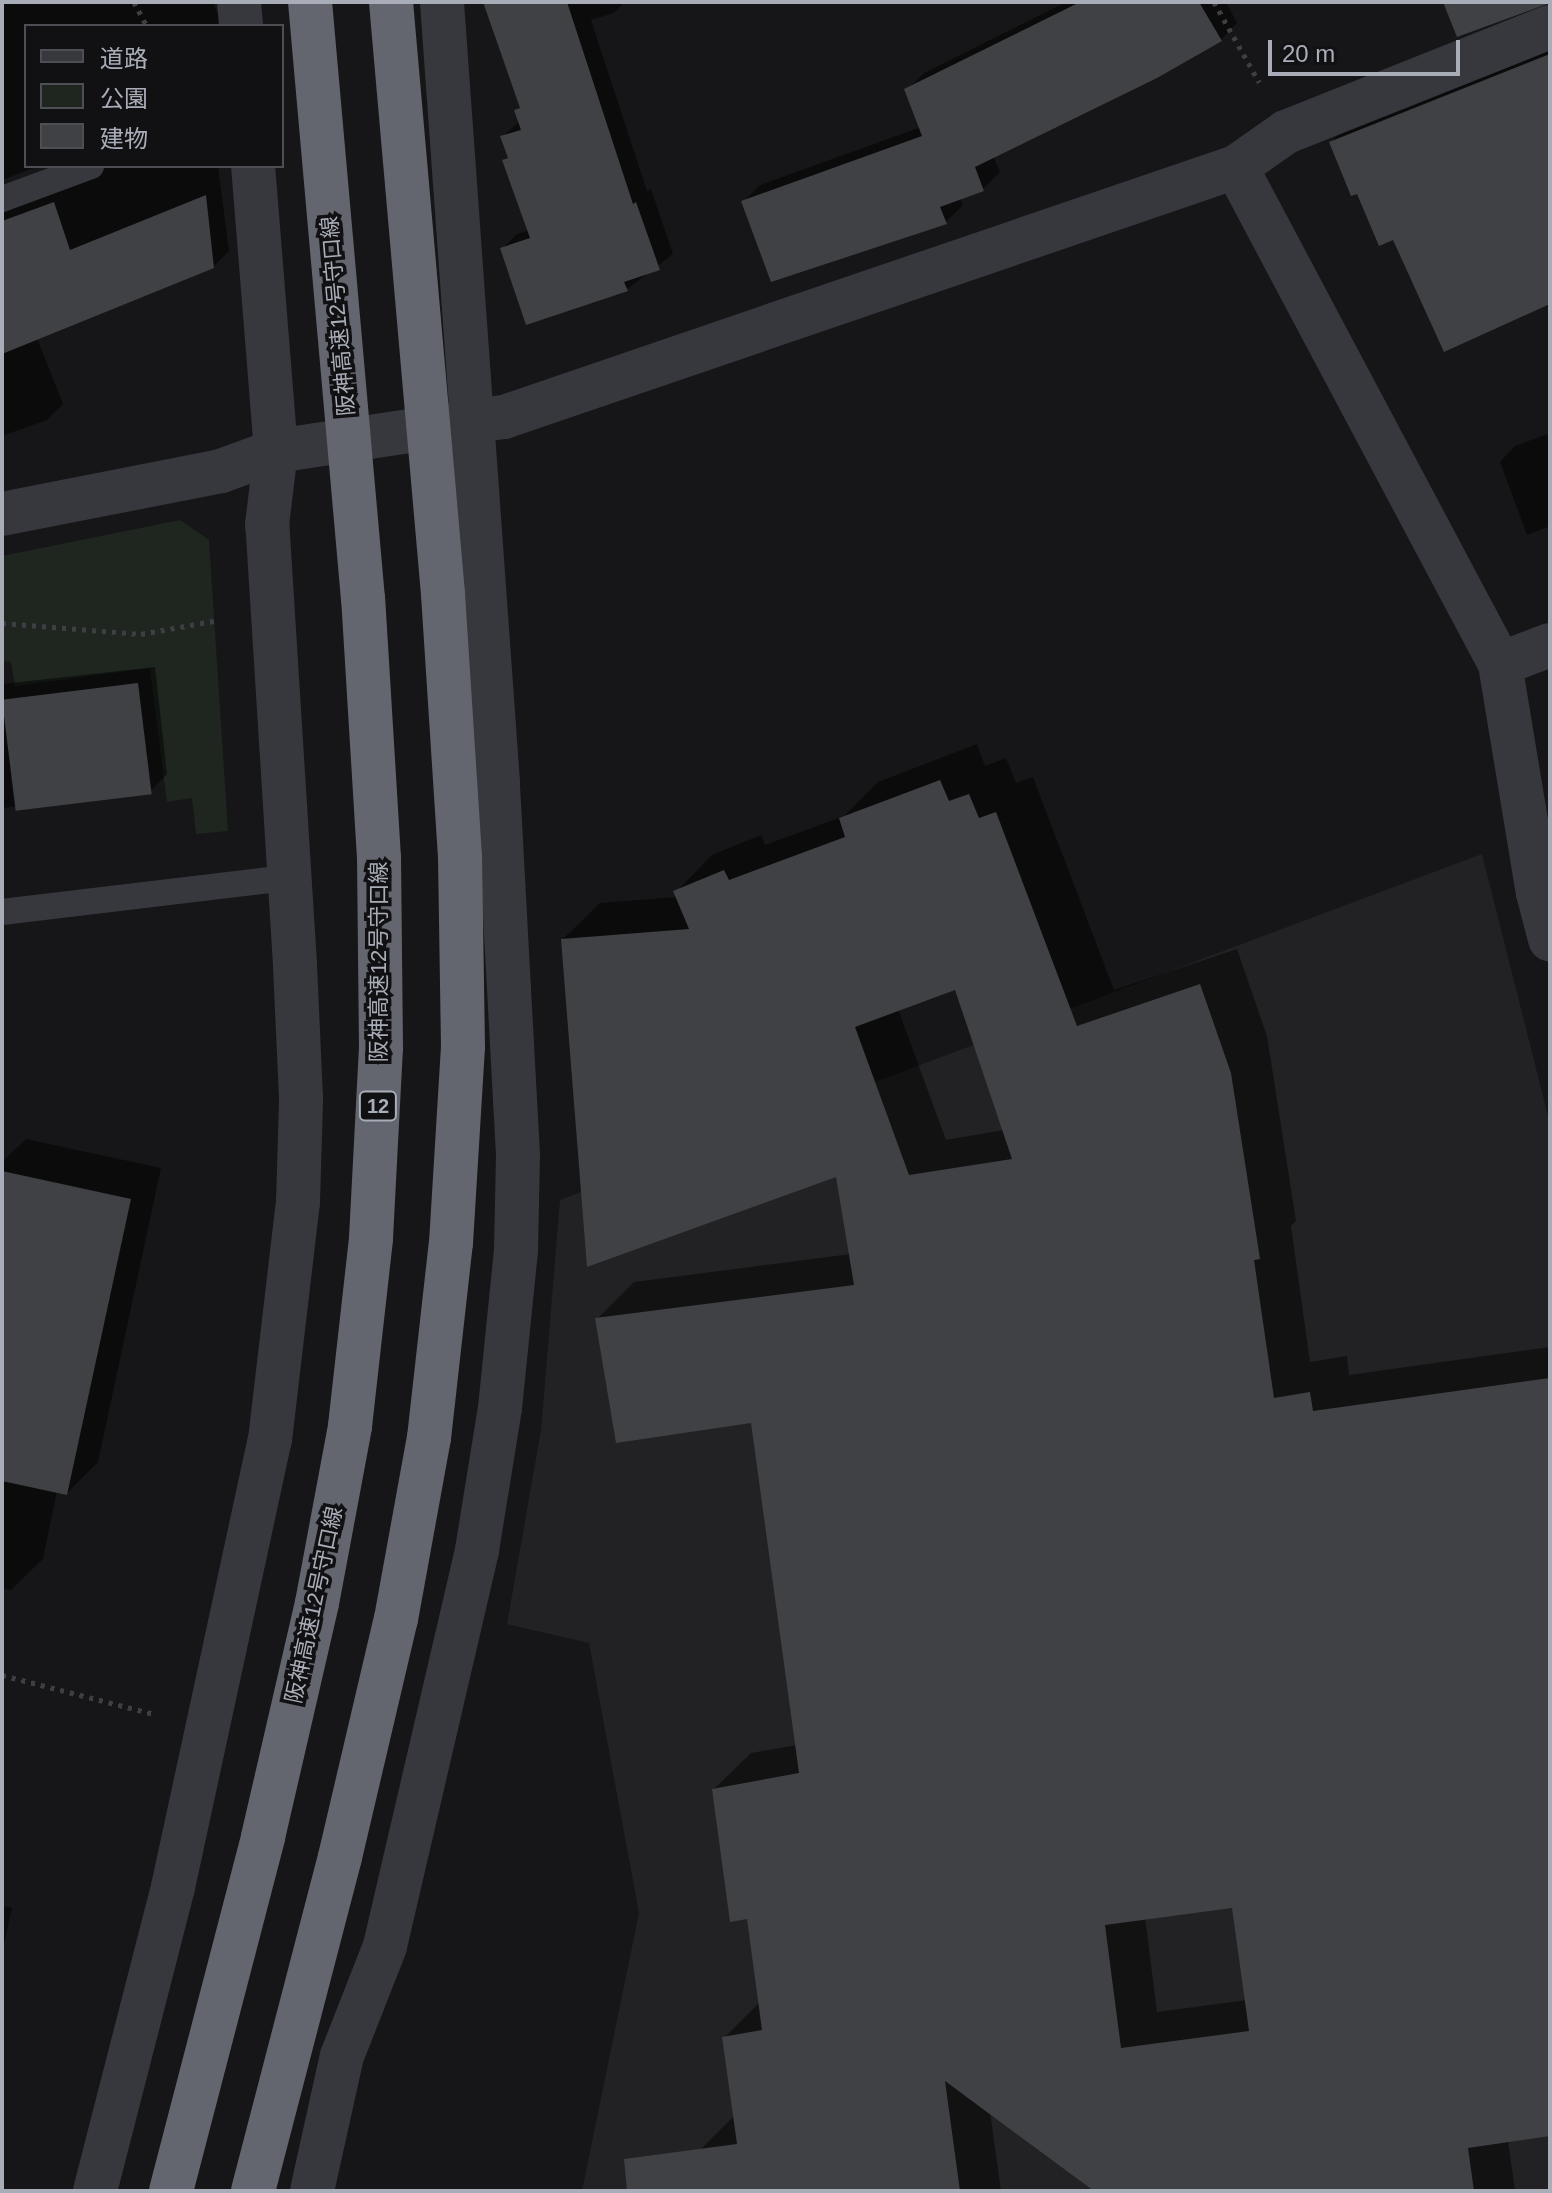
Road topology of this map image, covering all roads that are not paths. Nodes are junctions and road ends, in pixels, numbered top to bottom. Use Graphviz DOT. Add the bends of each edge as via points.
graph roads {
  1 [pos="239,2"];
  2 [pos="310,2"];
  3 [pos="391,2"];
  4 [pos="442,2"];
  5 [pos="241,24"];
  6 [pos="1550,27"];
  7 [pos="1236,167"];
  8 [pos="86,168"];
  9 [pos="253,168"];
  10 [pos="2,199"];
  11 [pos="472,422"];
  12 [pos="276,451"];
  13 [pos="2,514"];
  14 [pos="1550,645"];
  15 [pos="1500,664"];
  16 [pos="289,878"];
  17 [pos="2,912"];
  18 [pos="1550,939"];
  19 [pos="95,2191"];
  20 [pos="171,2191"];
  21 [pos="253,2191"];
  22 [pos="312,2191"];
  1 -- 5 [label="street"];
  2 -- 20 [label="highway, 阪神高速12号守口線 / 12, bridge" via="363,599 379,858 381,1048 371,1238 350,1426 317,1603"];
  3 -- 21 [label="highway, bridge" via="460,857 463,1047 452,1228 429,1438 396,1619"];
  4 -- 11 [label="street"];
  6 -- 7 [label="street" via="1286,132"];
  7 -- 11 [label="street" via="504,417"];
  7 -- 15 [label="street"];
  8 -- 10 [label="lane"];
  9 -- 12 [label="street"];
  11 -- 12 [label="street"];
  11 -- 22 [label="street" via="517,1124 516,1250 500,1408 477,1550 385,1946 342,2056"];
  12 -- 13 [label="street" via="221,471"];
  12 -- 16 [label="street" via="267,525"];
  14 -- 15 [label="street"];
  15 -- 18 [label="street"];
  16 -- 17 [label="lane"];
  16 -- 19 [label="street" via="301,1098 298,1202 270,1440 173,1887"];
}
